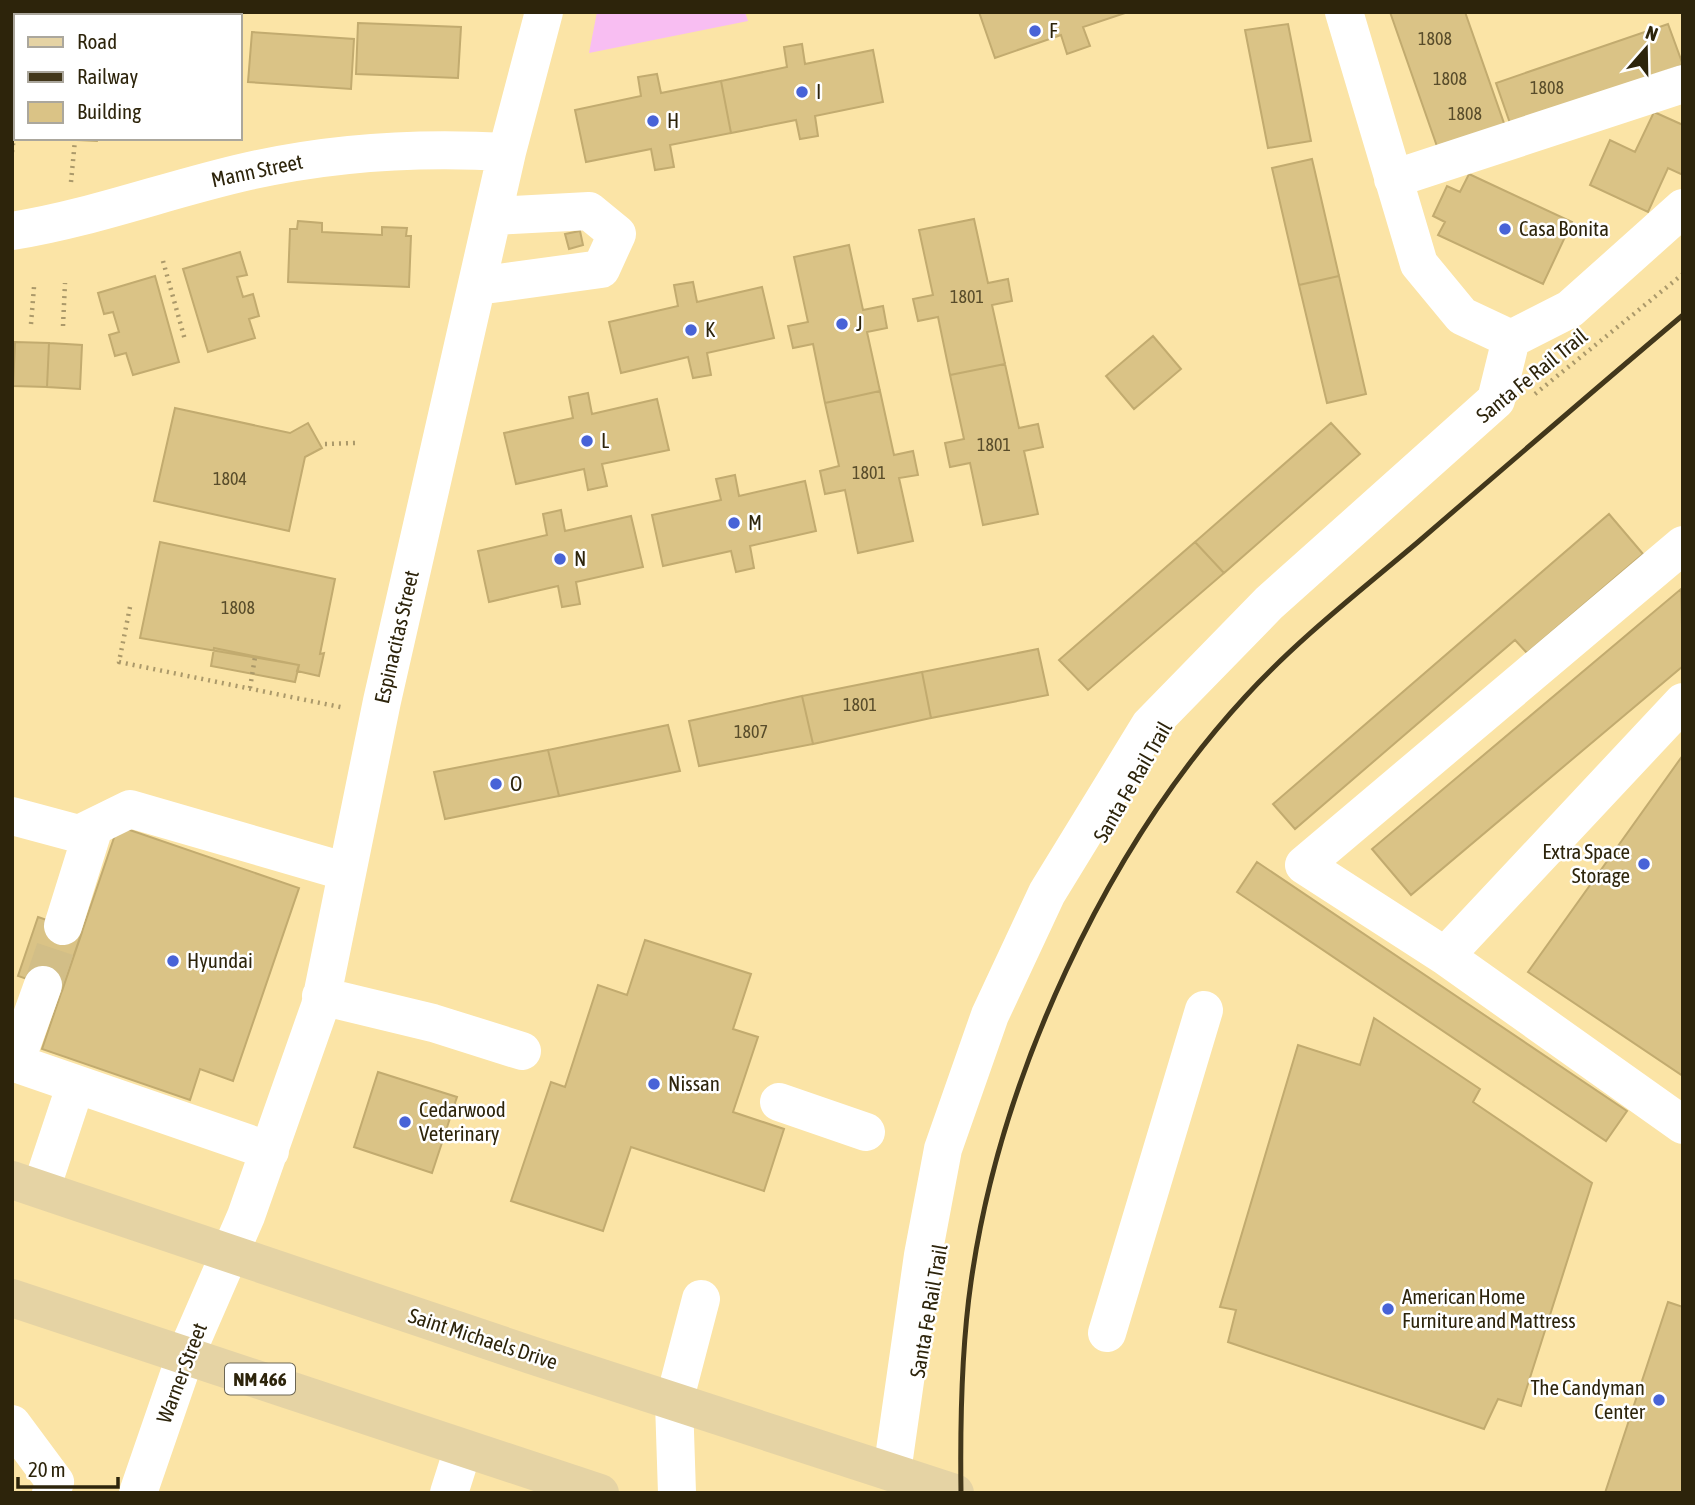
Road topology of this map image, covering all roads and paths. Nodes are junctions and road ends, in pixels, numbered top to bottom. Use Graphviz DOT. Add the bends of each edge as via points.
graph roads {
  1 [pos="544,12"];
  2 [pos="1344,12"];
  3 [pos="1683,84"];
  4 [pos="13,137"];
  5 [pos="75,140"];
  6 [pos="12,152"];
  7 [pos="507,152"];
  8 [pos="1393,179"];
  9 [pos="71,183"];
  10 [pos="1683,208"];
  11 [pos="493,216"];
  12 [pos="12,230"];
  13 [pos="163,261"];
  14 [pos="1683,274"];
  15 [pos="65,283"];
  16 [pos="477,286"];
  17 [pos="34,287"];
  18 [pos="31,324"];
  19 [pos="64,326"];
  20 [pos="1511,339"];
  21 [pos="185,340"];
  22 [pos="1534,394"];
  23 [pos="355,443"];
  24 [pos="325,444"];
  25 [pos="1683,545"];
  26 [pos="130,607"];
  27 [pos="255,657"];
  28 [pos="250,688"];
  29 [pos="1683,702"];
  30 [pos="352,709"];
  31 [pos="12,816"];
  32 [pos="94,827"];
  33 [pos="347,872"];
  34 [pos="63,926"];
  35 [pos="1445,956"];
  36 [pos="43,985"];
  37 [pos="321,996"];
  38 [pos="1204,1010"];
  39 [pos="522,1051"];
  40 [pos="14,1063"];
  41 [pos="76,1084"];
  42 [pos="779,1102"];
  43 [pos="1683,1125"];
  44 [pos="866,1132"];
  45 [pos="270,1151"];
  46 [pos="27,1185"];
  47 [pos="232,1255"];
  48 [pos="12,1298"];
  49 [pos="701,1299"];
  50 [pos="1107,1334"];
  51 [pos="186,1354"];
  52 [pos="674,1402"];
  53 [pos="12,1424"];
  54 [pos="464,1449"];
  55 [pos="892,1472"];
  56 [pos="592,1491"];
  57 [pos="51,1493"];
  58 [pos="138,1493"];
  59 [pos="449,1493"];
  60 [pos="677,1493"];
  61 [pos="955,1493"];
  1 -- 7 [label="street, Espinacitas Street"];
  2 -- 8 [label="street"];
  3 -- 8 [label="street"];
  4 -- 6 [label="path"];
  5 -- 9 [label="path"];
  7 -- 11 [label="street, Espinacitas Street"];
  7 -- 12 [label="street, Mann Street" via="388,151 280,164 111,210"];
  8 -- 20 [label="street" via="1419,264 1462,316"];
  10 -- 20 [label="street" via="1570,309"];
  11 -- 16 [label="street, Espinacitas Street"];
  11 -- 16 [label="street" via="589,211 617,234 601,270"];
  13 -- 21 [label="path"];
  14 -- 22 [label="path, Santa Fe Rail Trail"];
  15 -- 19 [label="path"];
  16 -- 33 [label="street, Espinacitas Street"];
  17 -- 18 [label="path"];
  20 -- 55 [label="street" via="1496,400 1269,603 1150,725 1047,894 990,1015 943,1149"];
  23 -- 24 [label="path"];
  25 -- 35 [label="street" via="1304,865"];
  26 -- 28 [label="path" via="119,662"];
  27 -- 28 [label="path"];
  28 -- 30 [label="path"];
  29 -- 35 [label="street"];
  31 -- 32 [label="street" via="79,834"];
  32 -- 33 [label="street" via="130,809"];
  32 -- 34 [label="street"];
  33 -- 37 [label="street, Espinacitas Street"];
  35 -- 43 [label="street"];
  36 -- 40 [label="street"];
  37 -- 39 [label="street" via="433,1023"];
  37 -- 45 [label="street, Espinacitas Street"];
  38 -- 50 [label="street"];
  40 -- 41 [label="street"];
  41 -- 45 [label="street"];
  41 -- 46 [label="street"];
  42 -- 44 [label="street"];
  45 -- 47 [label="street, Espinacitas Street"];
  46 -- 47 [label="main road, Saint Michaels Drive"];
  47 -- 51 [label="street, Warner Street"];
  47 -- 52 [label="main road, Saint Michaels Drive"];
  48 -- 51 [label="main road, NM 466"];
  49 -- 52 [label="street"];
  51 -- 54 [label="main road, NM 466"];
  51 -- 58 [label="street, Warner Street"];
  52 -- 55 [label="main road, Saint Michaels Drive"];
  52 -- 60 [label="street"];
  53 -- 57 [label="street" via="55,1482"];
  54 -- 56 [label="main road, NM 466"];
  54 -- 59 [label="street"];
  55 -- 61 [label="main road, Saint Michaels Drive"];
}
